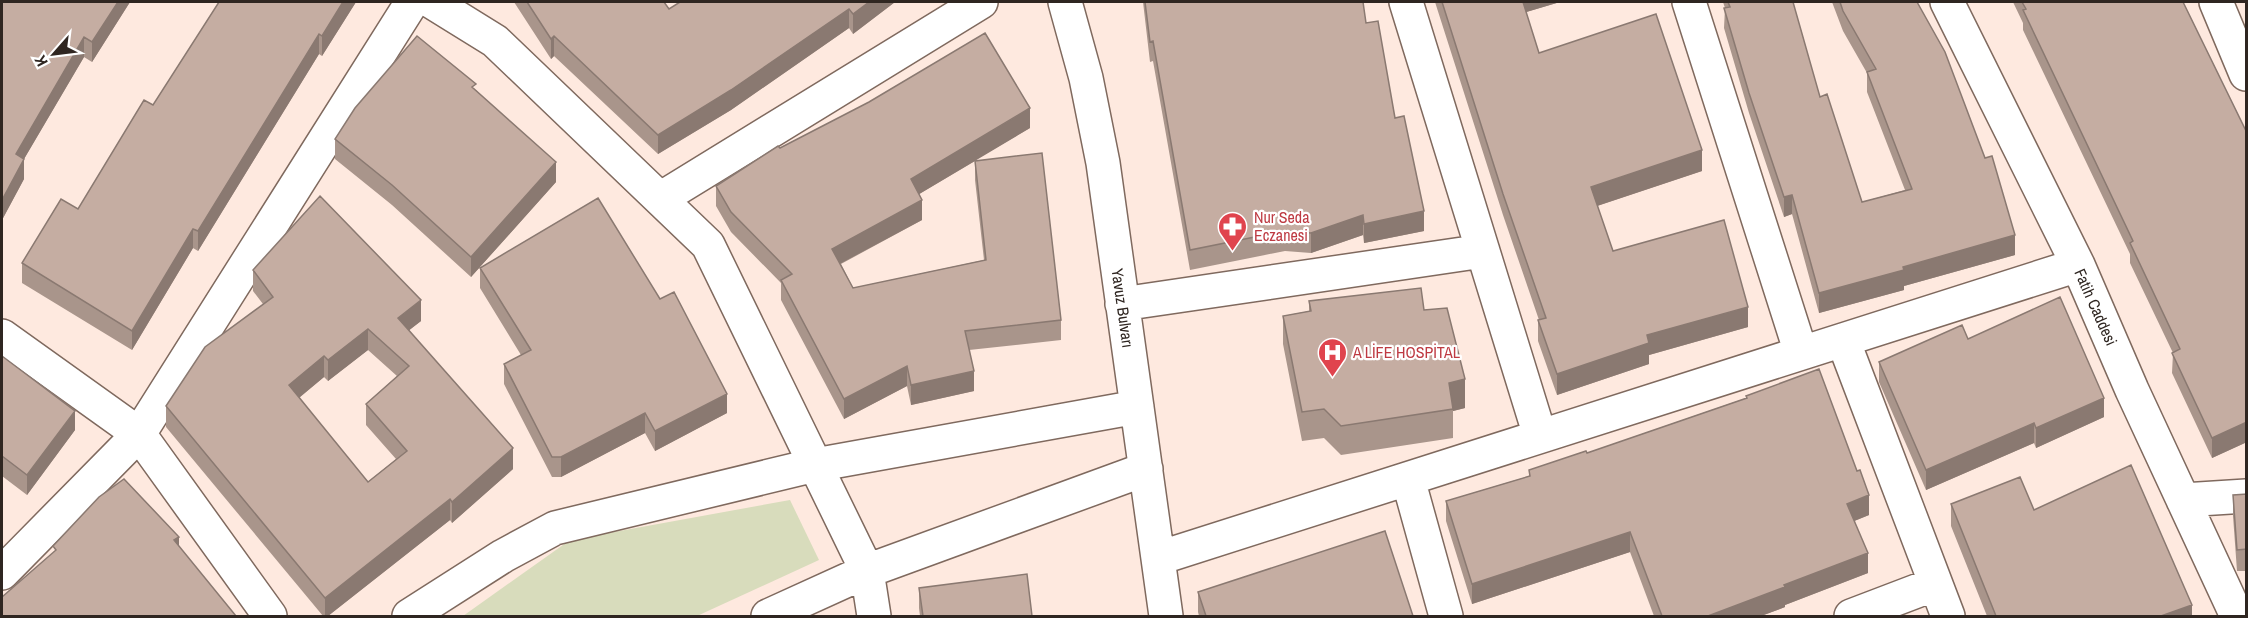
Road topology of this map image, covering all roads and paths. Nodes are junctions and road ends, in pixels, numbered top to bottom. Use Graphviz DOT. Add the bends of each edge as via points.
graph roads {
  1 [pos="412,2"];
  2 [pos="432,2"];
  3 [pos="981,2"];
  4 [pos="1065,2"];
  5 [pos="1406,2"];
  6 [pos="1689,2"];
  7 [pos="1947,2"];
  8 [pos="2216,2"];
  9 [pos="2247,74"];
  10 [pos="660,199"];
  11 [pos="1483,251"];
  12 [pos="2078,265"];
  13 [pos="1122,304"];
  14 [pos="2,336"];
  15 [pos="1843,340"];
  16 [pos="1802,353"];
  17 [pos="1137,406"];
  18 [pos="139,434"];
  19 [pos="1540,436"];
  20 [pos="816,465"];
  21 [pos="1146,469"];
  22 [pos="1408,479"];
  23 [pos="2247,496"];
  24 [pos="2182,500"];
  25 [pos="1159,558"];
  26 [pos="867,571"];
  27 [pos="2,573"];
  28 [pos="1935,584"];
  29 [pos="270,616"];
  30 [pos="409,616"];
  31 [pos="768,616"];
  32 [pos="874,616"];
  33 [pos="1166,616"];
  34 [pos="1446,616"];
  35 [pos="1851,616"];
  36 [pos="1948,616"];
  37 [pos="2237,616"];
  1 -- 18 [label="street"];
  2 -- 10 [label="street" via="495,41"];
  3 -- 10 [label="street"];
  4 -- 13 [label="street, Yavuz Bulvarı" via="1103,163"];
  5 -- 11 [label="street"];
  6 -- 16 [label="street"];
  7 -- 12 [label="street, Fatih Caddesi"];
  8 -- 9 [label="street"];
  10 -- 20 [label="street" via="708,245"];
  11 -- 13 [label="street"];
  11 -- 19 [label="street"];
  12 -- 15 [label="street"];
  12 -- 24 [label="street, Fatih Caddesi"];
  13 -- 17 [label="street, Yavuz Bulvarı"];
  14 -- 18 [label="street"];
  15 -- 16 [label="street"];
  15 -- 28 [label="street"];
  16 -- 19 [label="street"];
  17 -- 20 [label="street"];
  17 -- 21 [label="street, Yavuz Bulvarı"];
  18 -- 27 [label="street"];
  18 -- 29 [label="street"];
  19 -- 22 [label="street"];
  20 -- 26 [label="street"];
  20 -- 30 [label="street" via="555,528"];
  21 -- 25 [label="street, Yavuz Bulvarı"];
  21 -- 26 [label="street"];
  22 -- 25 [label="street"];
  22 -- 34 [label="street"];
  23 -- 24 [label="street"];
  24 -- 37 [label="street, Fatih Caddesi"];
  25 -- 33 [label="street, Yavuz Bulvarı"];
  26 -- 31 [label="street"];
  26 -- 32 [label="street"];
  28 -- 35 [label="street"];
  28 -- 36 [label="street"];
}
